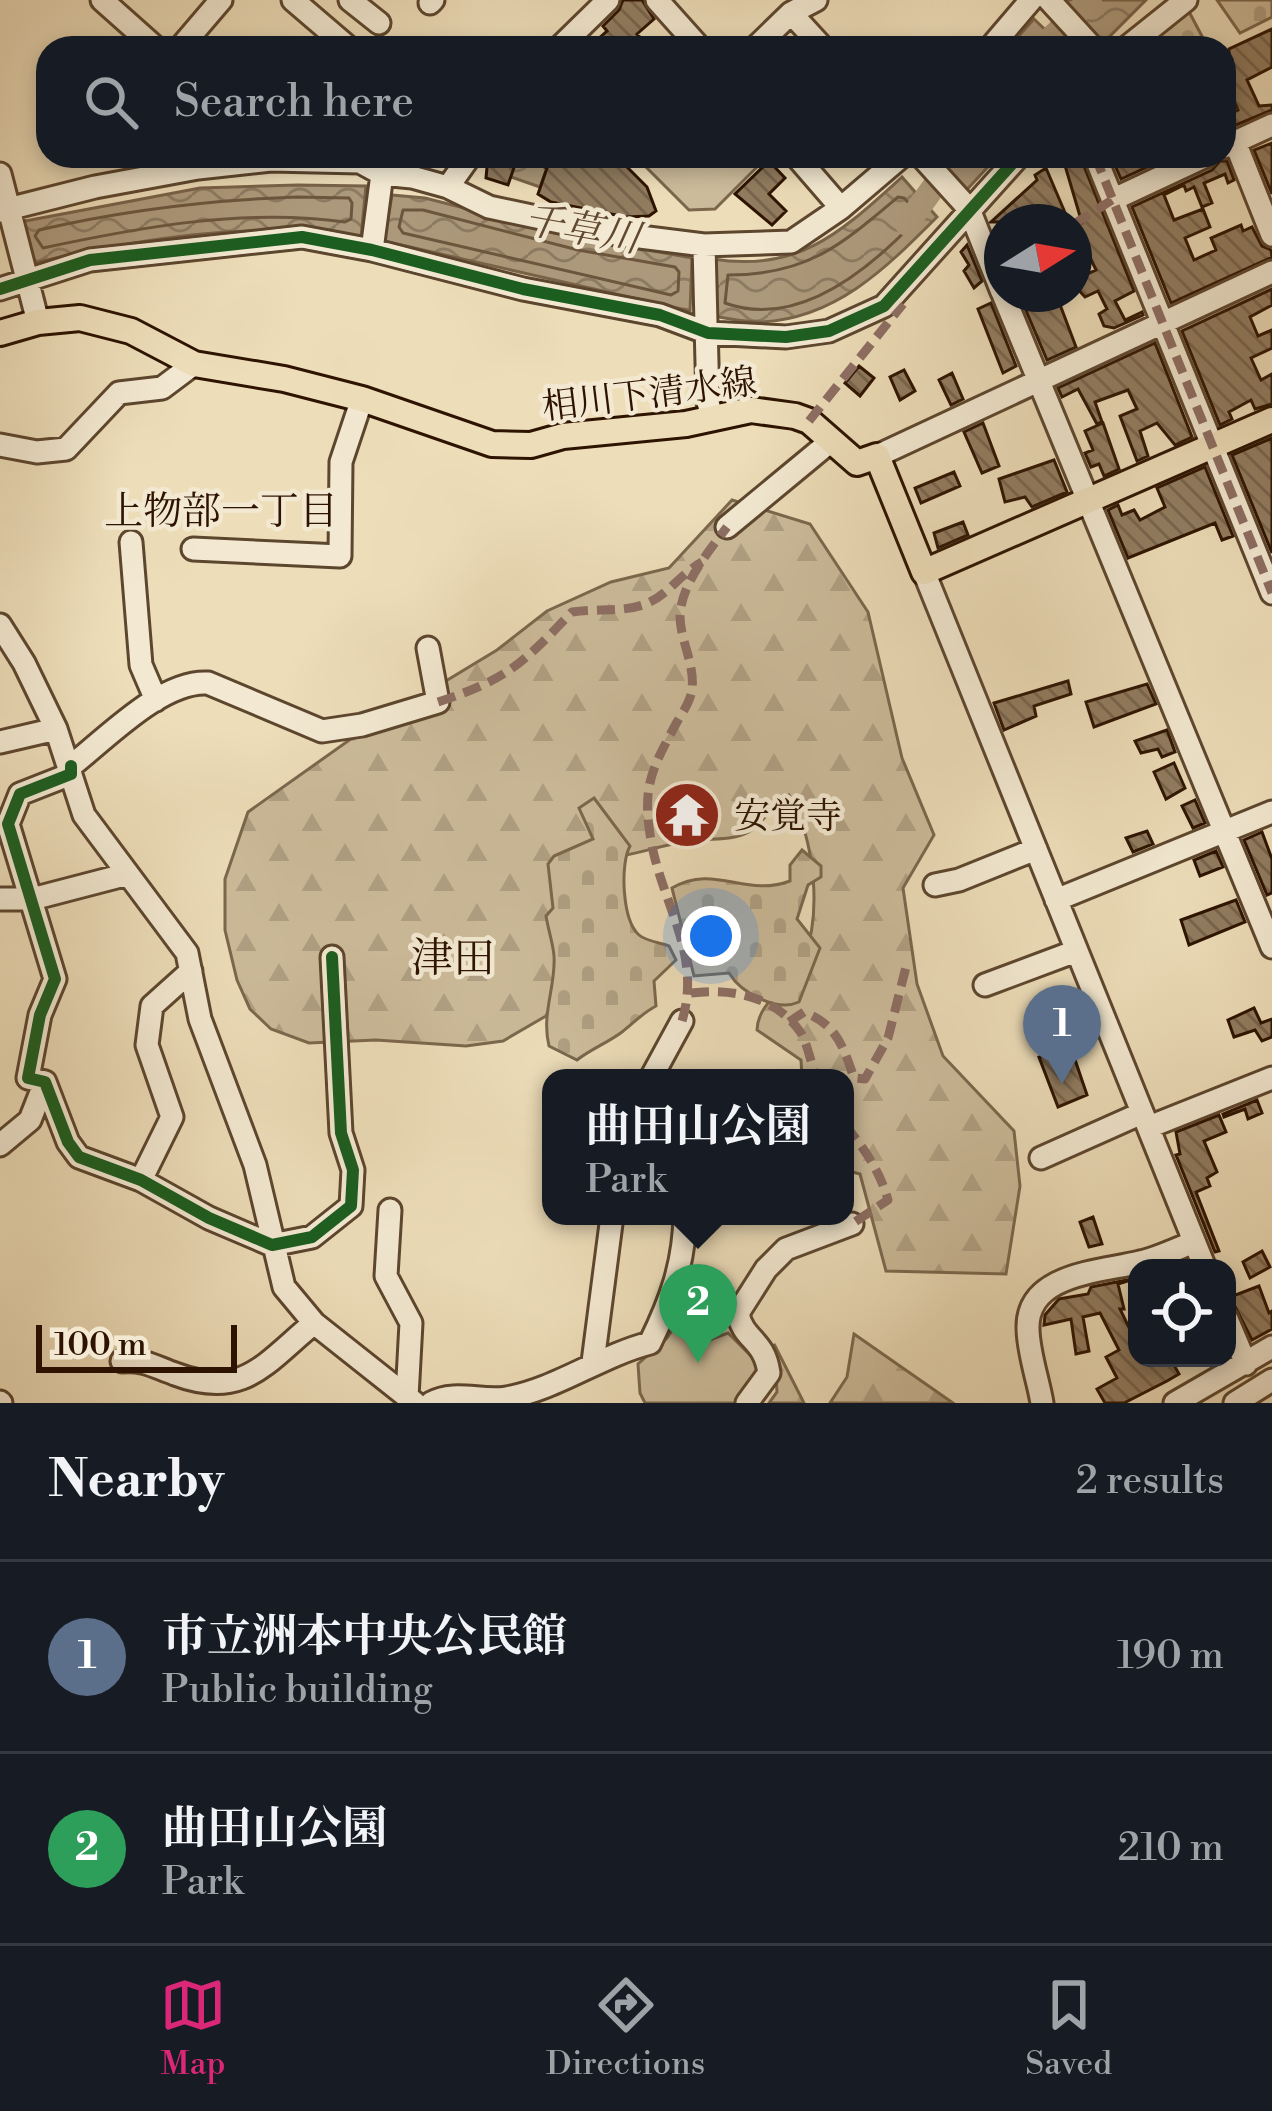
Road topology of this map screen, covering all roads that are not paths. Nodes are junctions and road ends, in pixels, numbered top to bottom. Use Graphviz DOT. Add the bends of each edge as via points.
graph roads {
  1 [pos="102,0"];
  2 [pos="221,0"];
  3 [pos="293,0"];
  4 [pos="350,0"];
  5 [pos="608,0"];
  6 [pos="657,0"];
  7 [pos="816,0"];
  8 [pos="1049,0"];
  9 [pos="1186,0"];
  10 [pos="1018,5"];
  11 [pos="791,14"];
  12 [pos="380,23"];
  13 [pos="142,36"];
  14 [pos="190,36"];
  15 [pos="335,36"];
  16 [pos="571,36"];
  17 [pos="689,36"];
  18 [pos="767,36"];
  19 [pos="812,36"];
  20 [pos="998,36"];
  21 [pos="1082,36"];
  22 [pos="1141,36"];
  23 [pos="1272,125"];
  24 [pos="1236,142"];
  25 [pos="1236,160"];
  26 [pos="194,168"];
  27 [pos="370,168"];
  28 [pos="461,168"];
  29 [pos="807,168"];
  30 [pos="888,168"];
  31 [pos="932,168"];
  32 [pos="1008,168"];
  33 [pos="1100,168"];
  34 [pos="1180,168"];
  35 [pos="0,174"];
  36 [pos="382,174"];
  37 [pos="448,187"];
  38 [pos="1112,200"];
  39 [pos="842,208"];
  40 [pos="969,209"];
  41 [pos="3,210"];
  42 [pos="1272,236"];
  43 [pos="704,245"];
  44 [pos="984,247"];
  45 [pos="372,250"];
  46 [pos="1272,272"];
  47 [pos="27,282"];
  48 [pos="0,289"];
  49 [pos="1010,312"];
  50 [pos="38,322"];
  51 [pos="1162,325"];
  52 [pos="0,333"];
  53 [pos="708,333"];
  54 [pos="194,364"];
  55 [pos="1040,380"];
  56 [pos="362,399"];
  57 [pos="712,418"];
  58 [pos="1272,420"];
  59 [pos="831,441"];
  60 [pos="0,446"];
  61 [pos="1213,447"];
  62 [pos="878,456"];
  63 [pos="1089,500"];
  64 [pos="727,527"];
  65 [pos="131,542"];
  66 [pos="194,549"];
  67 [pos="924,572"];
  68 [pos="1272,592"];
  69 [pos="0,625"];
  70 [pos="428,648"];
  71 [pos="156,700"];
  72 [pos="56,729"];
  73 [pos="0,742"];
  74 [pos="71,770"];
  75 [pos="10,797"];
  76 [pos="1272,812"];
  77 [pos="1225,831"];
  78 [pos="1036,849"];
  79 [pos="128,874"];
  80 [pos="935,885"];
  81 [pos="0,898"];
  82 [pos="32,899"];
  83 [pos="1056,899"];
  84 [pos="1272,947"];
  85 [pos="1076,951"];
  86 [pos="332,957"];
  87 [pos="191,971"];
  88 [pos="986,985"];
  89 [pos="682,1021"];
  90 [pos="656,1069"];
  91 [pos="1272,1078"];
  92 [pos="44,1082"];
  93 [pos="1145,1120"];
  94 [pos="0,1145"];
  95 [pos="1041,1158"];
  96 [pos="141,1180"];
  97 [pos="390,1210"];
  98 [pos="611,1225"];
  99 [pos="685,1225"];
  100 [pos="849,1225"];
  101 [pos="1194,1242"];
  102 [pos="272,1244"];
  103 [pos="1201,1259"];
  104 [pos="314,1323"];
  105 [pos="1236,1340"];
  106 [pos="1272,1347"];
  107 [pos="122,1361"];
  108 [pos="593,1362"];
  109 [pos="1246,1364"];
  110 [pos="1272,1380"];
  111 [pos="539,1397"];
  112 [pos="411,1400"];
  113 [pos="430,1403"];
  114 [pos="748,1403"];
  115 [pos="1042,1403"];
  116 [pos="1175,1403"];
  117 [pos="1235,1403"];
  1 -- 13 [label="street"];
  2 -- 14 [label="street"];
  3 -- 15 [label="street"];
  4 -- 12 [label="street"];
  5 -- 16 [label="street"];
  6 -- 17 [label="street"];
  7 -- 11 [label="street"];
  8 -- 21 [label="street"];
  9 -- 22 [label="street"];
  10 -- 20 [label="street"];
  11 -- 18 [label="street"];
  11 -- 19 [label="street"];
  23 -- 24 [label="street"];
  25 -- 42 [label="street"];
  26 -- 41 [label="street"];
  27 -- 36 [label="street"];
  28 -- 37 [label="street"];
  29 -- 39 [label="street"];
  30 -- 39 [label="street"];
  31 -- 40 [label="street"];
  32 -- 40 [label="street"];
  33 -- 38 [label="street"];
  34 -- 38 [label="street"];
  35 -- 41 [label="street"];
  36 -- 37 [label="street"];
  36 -- 45 [label="street"];
  37 -- 43 [label="street" via="489,207"];
  38 -- 51 [label="street"];
  39 -- 43 [label="street" via="791,242"];
  40 -- 44 [label="street"];
  40 -- 53 [label="street" via="884,306 830,331"];
  41 -- 47 [label="street"];
  43 -- 53 [label="street"];
  45 -- 47 [label="street" via="302,238 231,243 90,260"];
  45 -- 53 [label="street"];
  46 -- 51 [label="street"];
  47 -- 48 [label="street"];
  47 -- 50 [label="street"];
  49 -- 55 [label="street"];
  50 -- 52 [label="main road, 相川下清水線"];
  50 -- 54 [label="main road, 相川下清水線" via="80,318 131,331"];
  51 -- 55 [label="street"];
  51 -- 61 [label="street"];
  53 -- 57 [label="street"];
  54 -- 56 [label="main road, 相川下清水線"];
  54 -- 60 [label="street" via="162,388 119,393 66,449"];
  55 -- 62 [label="street"];
  55 -- 63 [label="street"];
  56 -- 57 [label="main road, 相川下清水線" via="492,444"];
  56 -- 66 [label="street" via="341,462 340,556"];
  57 -- 59 [label="main road, 相川下清水線" via="751,410 795,416"];
  58 -- 61 [label="main road"];
  59 -- 62 [label="main road, 相川下清水線" via="857,463"];
  59 -- 64 [label="street"];
  61 -- 63 [label="main road"];
  61 -- 68 [label="street"];
  62 -- 67 [label="main road"];
  63 -- 67 [label="main road"];
  63 -- 77 [label="street"];
  65 -- 71 [label="street" via="141,665"];
  67 -- 78 [label="street"];
  69 -- 72 [label="street"];
  70 -- 71 [label="street" via="438,702 362,725 318,730 208,683"];
  71 -- 74 [label="street"];
  72 -- 73 [label="street"];
  72 -- 74 [label="street"];
  74 -- 75 [label="street"];
  74 -- 79 [label="street" via="84,815"];
  75 -- 82 [label="street" via="8,824"];
  76 -- 77 [label="street"];
  77 -- 83 [label="street"];
  77 -- 84 [label="street"];
  78 -- 80 [label="street"];
  78 -- 83 [label="street"];
  79 -- 82 [label="street"];
  79 -- 87 [label="street" via="187,952"];
  81 -- 82 [label="street"];
  82 -- 92 [label="street" via="56,979 28,1078"];
  83 -- 85 [label="street"];
  85 -- 88 [label="street"];
  85 -- 93 [label="street"];
  86 -- 102 [label="street" via="351,1207 312,1238"];
  87 -- 96 [label="street" via="152,1006 147,1045 172,1117"];
  87 -- 102 [label="street" via="200,1019 255,1165"];
  89 -- 90 [label="street"];
  91 -- 93 [label="street"];
  92 -- 94 [label="street" via="30,1120"];
  92 -- 96 [label="street" via="79,1156"];
  93 -- 95 [label="street"];
  93 -- 101 [label="street"];
  96 -- 102 [label="street"];
  97 -- 112 [label="street" via="386,1276 411,1323"];
  98 -- 108 [label="street"];
  99 -- 108 [label="street" via="674,1293 650,1343"];
  100 -- 114 [label="street" via="786,1249 738,1313 766,1353 769,1373"];
  101 -- 103 [label="street"];
  101 -- 115 [label="street" via="1083,1274 1033,1302 1028,1327"];
  102 -- 104 [label="street" via="284,1287"];
  104 -- 107 [label="street" via="241,1382 197,1381 142,1359"];
  104 -- 112 [label="street"];
  105 -- 109 [label="street"];
  106 -- 109 [label="street"];
  108 -- 111 [label="street"];
  109 -- 116 [label="street"];
  110 -- 117 [label="street"];
  111 -- 113 [label="street"];
}
